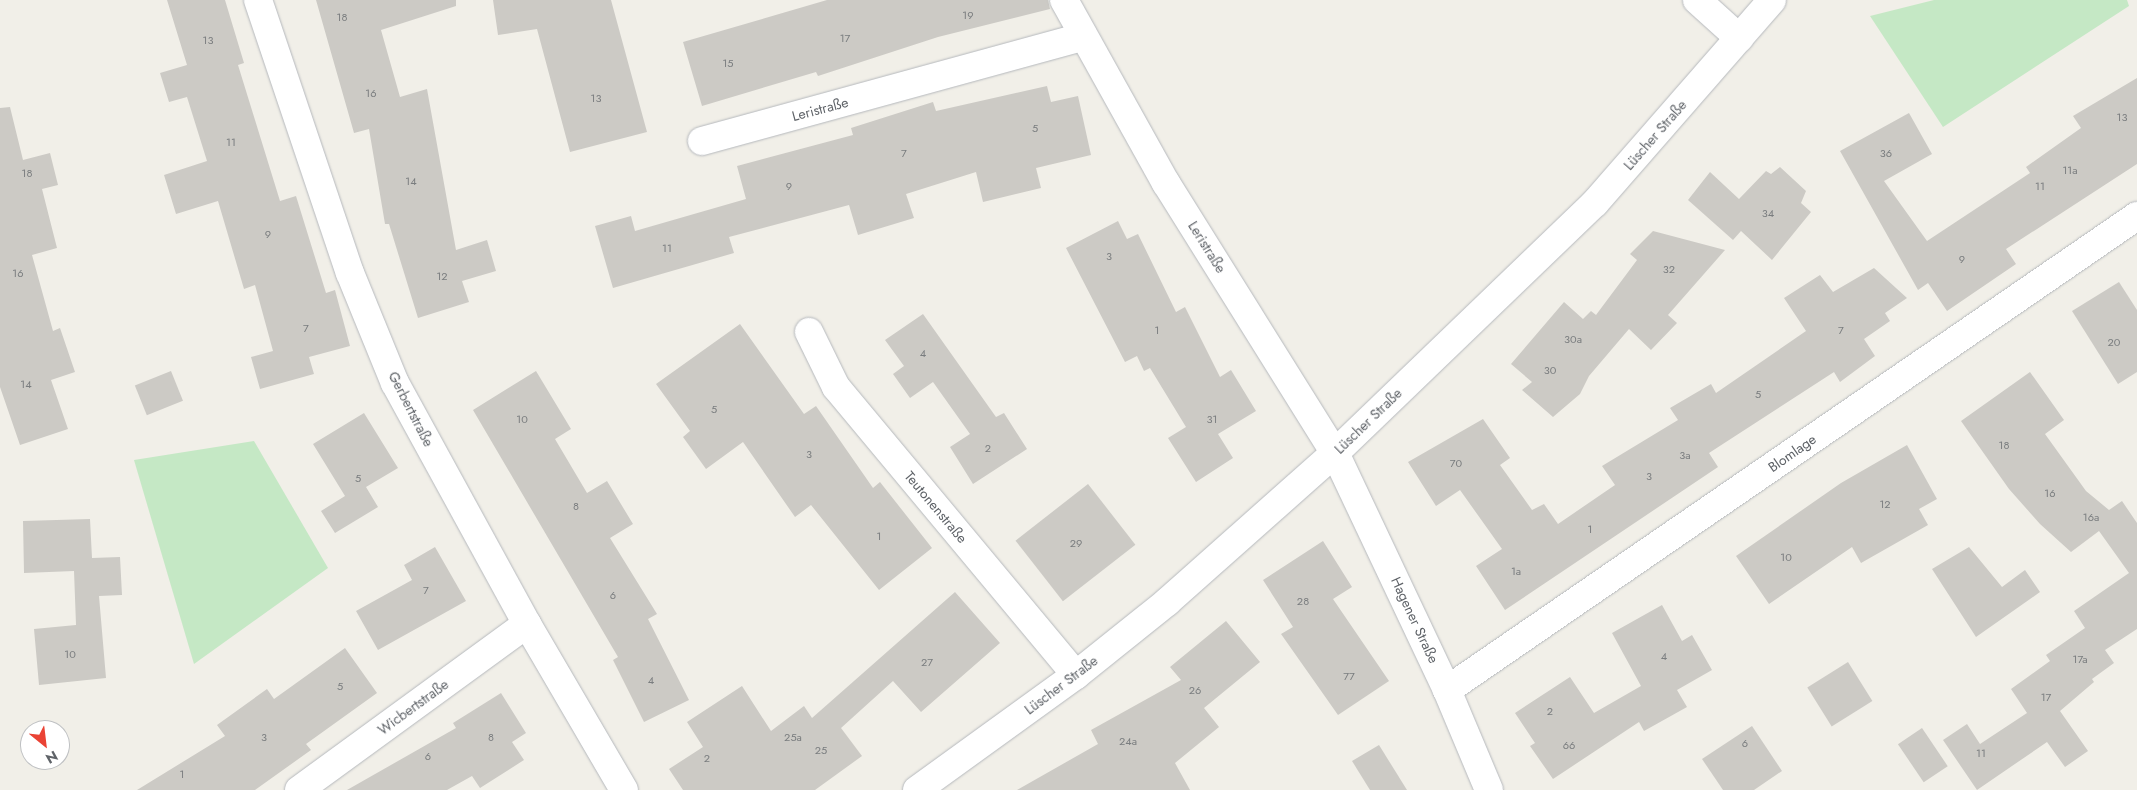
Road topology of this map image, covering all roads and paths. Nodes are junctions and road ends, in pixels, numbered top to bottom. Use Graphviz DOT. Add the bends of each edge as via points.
graph roads {
  1 [pos="258,0"];
  2 [pos="1064,0"];
  3 [pos="1697,0"];
  4 [pos="1772,0"];
  5 [pos="1083,37"];
  6 [pos="1739,38"];
  7 [pos="702,141"];
  8 [pos="2137,216"];
  9 [pos="809,332"];
  10 [pos="1335,453"];
  11 [pos="527,624"];
  12 [pos="1076,675"];
  13 [pos="1448,690"];
  14 [pos="300,790"];
  15 [pos="624,790"];
  16 [pos="917,790"];
  17 [pos="1489,790"];
  1 -- 11 [label="street, Gerbertstraße" via="350,273 395,382"];
  2 -- 5 [label="street, Leristraße"];
  3 -- 6 [label="street"];
  4 -- 6 [label="street, Lüscher Straße"];
  5 -- 7 [label="street, Leristraße"];
  5 -- 10 [label="street, Leristraße" via="1166,183"];
  6 -- 10 [label="street, Lüscher Straße" via="1595,203"];
  8 -- 13 [label="street, Blomlage"];
  9 -- 12 [label="street, Teutonenstraße" via="836,387"];
  10 -- 12 [label="street, Lüscher Straße" via="1168,602"];
  10 -- 13 [label="street, Hagener Straße"];
  11 -- 14 [label="street, Wicbertstraße"];
  11 -- 15 [label="street, Gerbertstraße"];
  12 -- 16 [label="street, Lüscher Straße"];
  13 -- 17 [label="street, Hagener Straße"];
}
